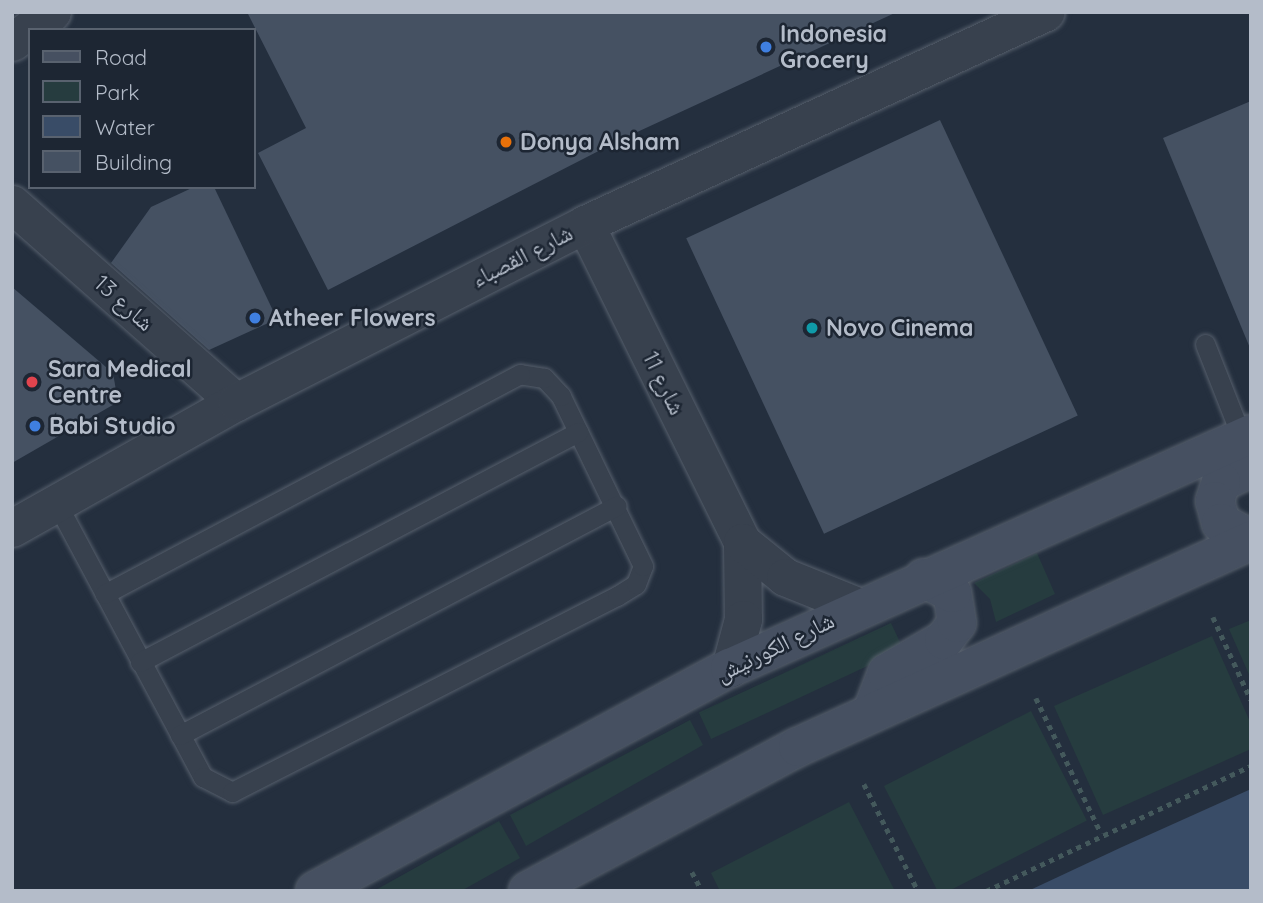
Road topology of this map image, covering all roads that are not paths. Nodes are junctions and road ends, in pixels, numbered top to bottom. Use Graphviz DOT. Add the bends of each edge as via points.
graph roads {
  1 [pos="52,12"];
  2 [pos="1046,12"];
  3 [pos="31,28"];
  4 [pos="28,30"];
  5 [pos="12,42"];
  6 [pos="12,204"];
  7 [pos="585,224"];
  8 [pos="1205,344"];
  9 [pos="236,402"];
  10 [pos="579,432"];
  11 [pos="1248,447"];
  12 [pos="56,502"];
  13 [pos="617,506"];
  14 [pos="12,528"];
  15 [pos="1251,540"];
  16 [pos="742,542"];
  17 [pos="924,579"];
  18 [pos="105,594"];
  19 [pos="860,607"];
  20 [pos="140,662"];
  21 [pos="730,668"];
  22 [pos="872,712"];
  23 [pos="180,735"];
  24 [pos="315,891"];
  25 [pos="528,891"];
  1 -- 3 [label="street"];
  2 -- 7 [label="street, شارع القصباء"];
  4 -- 5 [label="street"];
  6 -- 9 [label="street, شارع 13"];
  7 -- 9 [label="street, شارع القصباء"];
  7 -- 16 [label="street, شارع 11"];
  8 -- 11 [label="lane"];
  9 -- 12 [label="street, شارع القصباء"];
  10 -- 13 [label="lane"];
  10 -- 18 [label="lane" via="544,378 508,377"];
  10 -- 20 [label="lane"];
  11 -- 15 [label="main road" via="1221,482 1215,501 1221,523"];
  11 -- 17 [label="main road, شارع الكورنيش"];
  12 -- 14 [label="street, شارع القصباء"];
  12 -- 18 [label="lane"];
  13 -- 23 [label="lane"];
  13 -- 23 [label="lane" via="643,566 636,584 605,603 240,790 208,783"];
  15 -- 22 [label="main road"];
  16 -- 19 [label="street, شارع 11" via="785,577"];
  16 -- 21 [label="street, شارع 11" via="743,619"];
  17 -- 19 [label="main road, شارع الكورنيش"];
  17 -- 22 [label="main road" via="952,593 957,623 944,640 887,673"];
  18 -- 20 [label="lane"];
  19 -- 21 [label="main road, شارع الكورنيش"];
  20 -- 23 [label="lane"];
  21 -- 24 [label="main road, شارع الكورنيش"];
  22 -- 25 [label="main road"];
}
